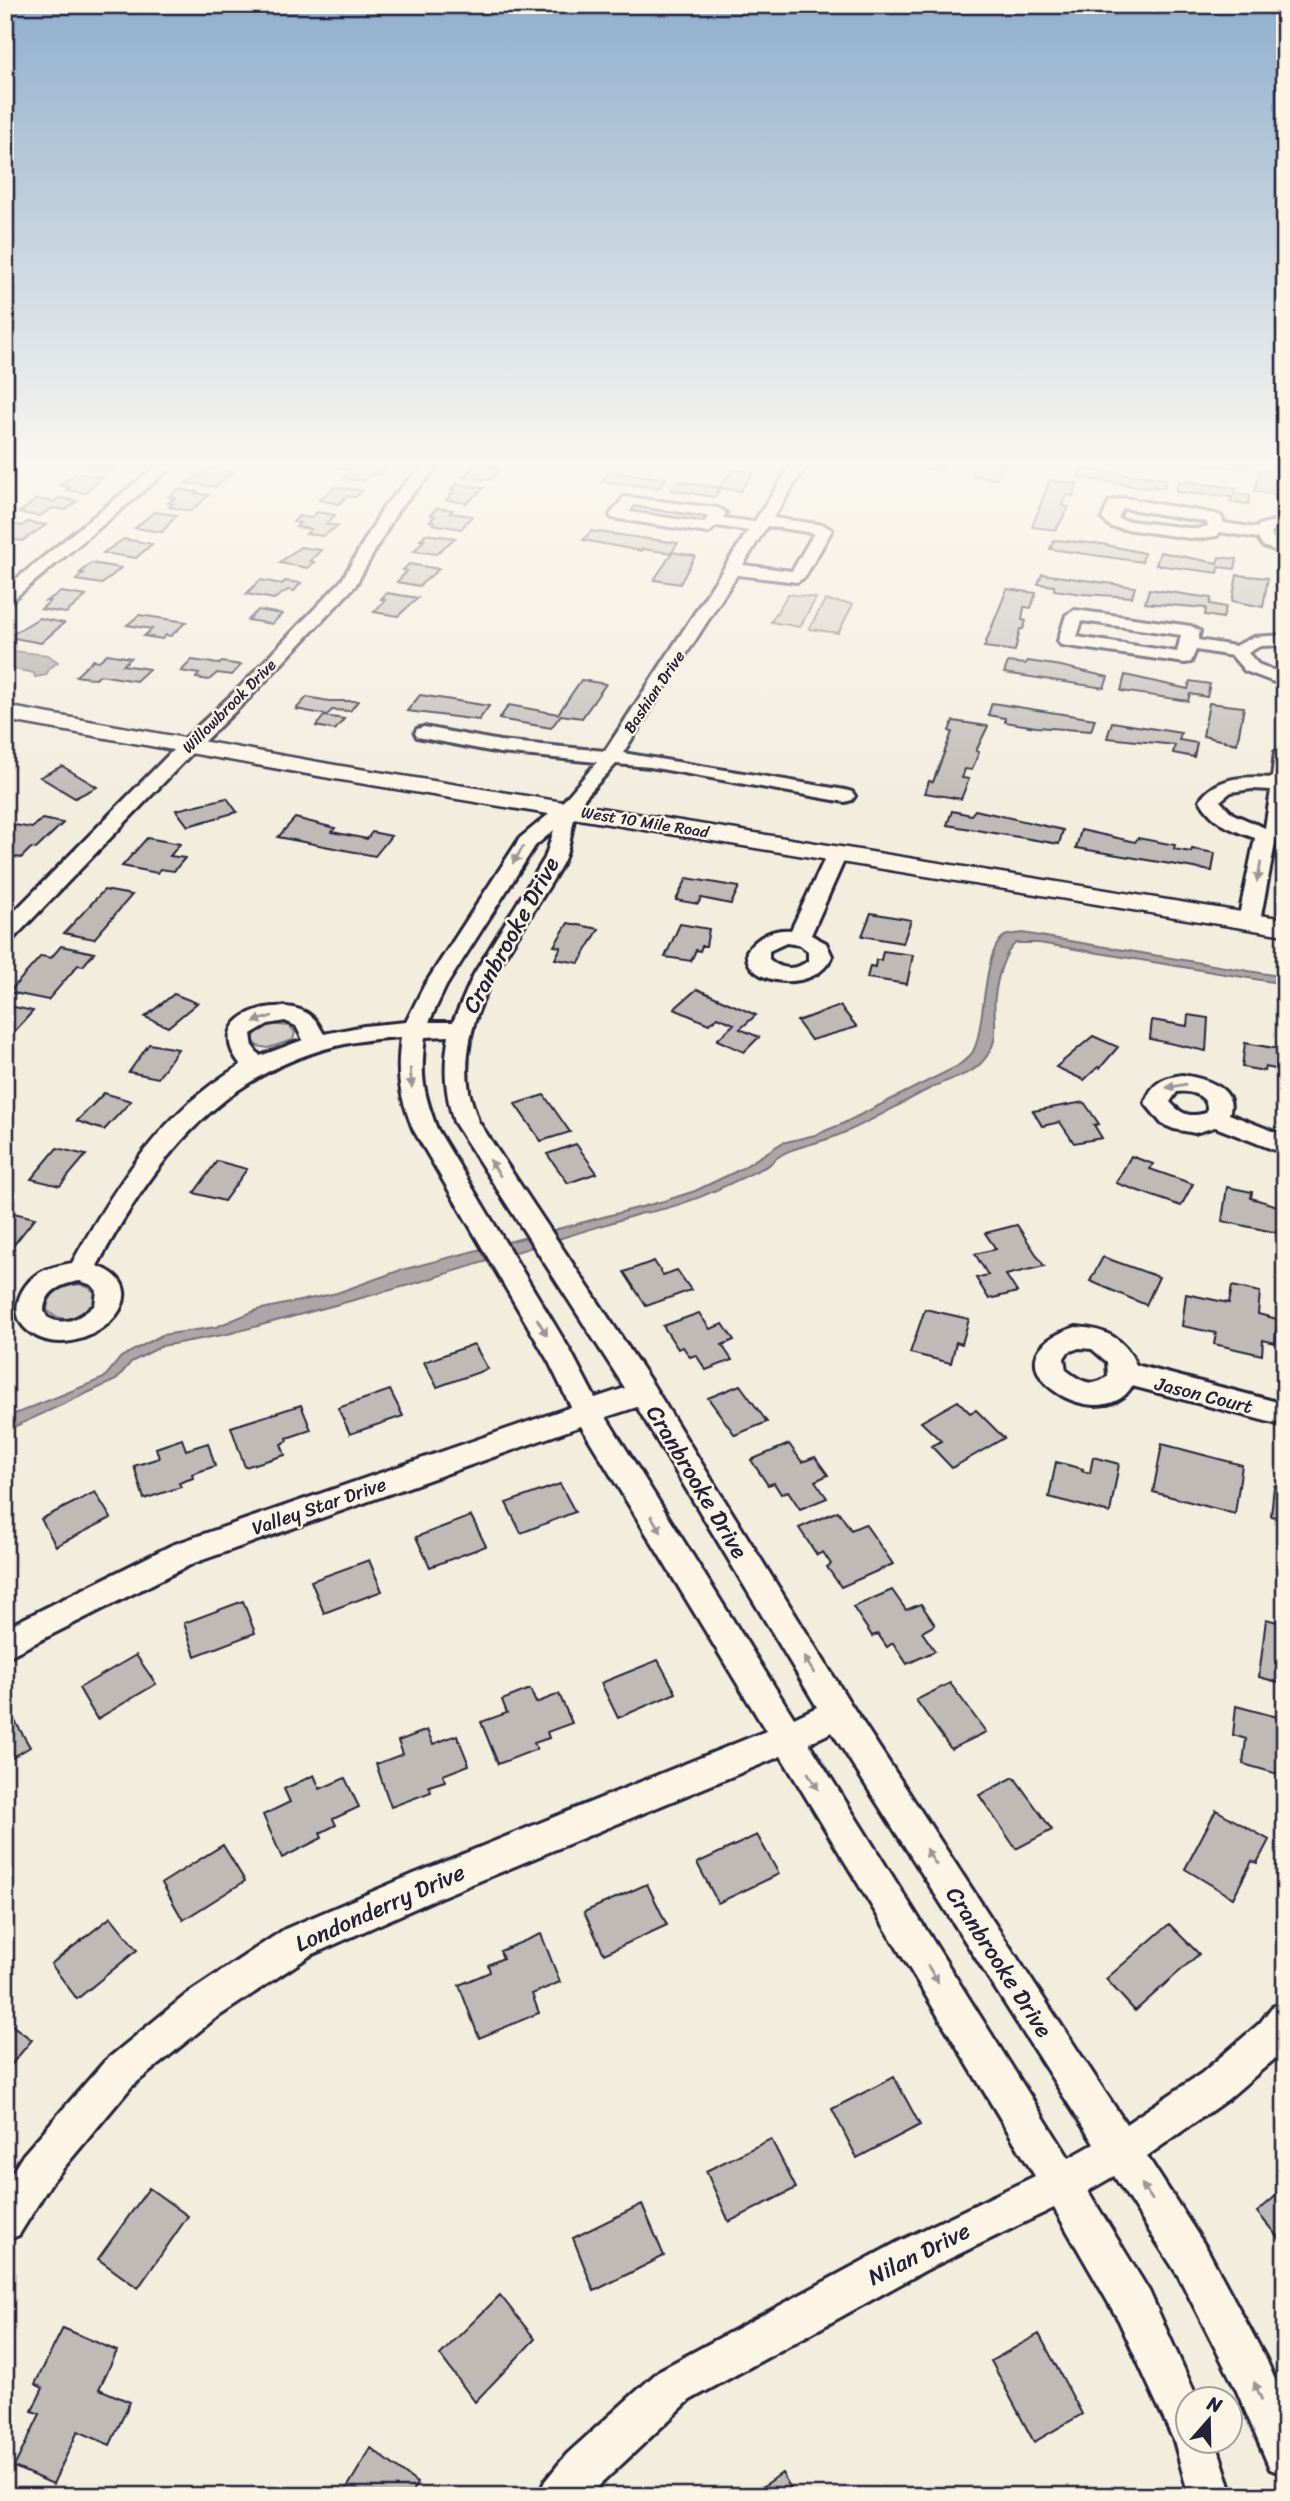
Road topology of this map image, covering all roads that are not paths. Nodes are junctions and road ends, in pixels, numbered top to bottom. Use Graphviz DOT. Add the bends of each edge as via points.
graph roads {
  1 [pos="26,580"];
  2 [pos="350,580"];
  3 [pos="725,580"];
  4 [pos="5,597"];
  5 [pos="1285,640"];
  6 [pos="1188,644"];
  7 [pos="1239,652"];
  8 [pos="1285,681"];
  9 [pos="5,713"];
  10 [pos="424,733"];
  11 [pos="189,745"];
  12 [pos="1285,752"];
  13 [pos="611,757"];
  14 [pos="845,796"];
  15 [pos="1282,798"];
  16 [pos="567,809"];
  17 [pos="1276,833"];
  18 [pos="837,854"];
  19 [pos="1249,921"];
  20 [pos="1285,927"];
  21 [pos="5,934"];
  22 [pos="799,937"];
  23 [pos="414,1029"];
  24 [pos="459,1029"];
  25 [pos="316,1043"];
  26 [pos="256,1066"];
  27 [pos="1216,1118"];
  28 [pos="1285,1146"];
  29 [pos="489,1237"];
  30 [pos="508,1269"];
  31 [pos="81,1271"];
  32 [pos="1124,1373"];
  33 [pos="643,1393"];
  34 [pos="588,1413"];
  35 [pos="1285,1415"];
  36 [pos="5,1644"];
  37 [pos="838,1713"];
  38 [pos="786,1738"];
  39 [pos="1285,2020"];
  40 [pos="1120,2151"];
  41 [pos="1062,2184"];
  42 [pos="5,2221"];
  43 [pos="1174,2395"];
  44 [pos="1285,2454"];
  45 [pos="1199,2456"];
  46 [pos="560,2496"];
  47 [pos="1211,2496"];
  1 -- 4 [label="street"];
  2 -- 11 [label="street, Willowbrook Drive"];
  3 -- 13 [label="street, Bashian Drive"];
  5 -- 7 [label="street" via="1246,644"];
  6 -- 6 [label="street" via="1191,631 1075,615 1067,641 1185,658"];
  6 -- 7 [label="street"];
  7 -- 8 [label="street" via="1252,668"];
  9 -- 11 [label="main road, West 10 Mile Road"];
  10 -- 13 [label="street" via="500,747"];
  11 -- 16 [label="main road, West 10 Mile Road"];
  11 -- 21 [label="street, Willowbrook Drive"];
  12 -- 15 [label="street"];
  13 -- 14 [label="street"];
  13 -- 16 [label="street, Bashian Drive"];
  15 -- 17 [label="street"];
  15 -- 17 [label="street" via="1233,785 1218,789 1210,800 1223,816"];
  16 -- 18 [label="main road, West 10 Mile Road"];
  16 -- 23 [label="street, Cranbrooke Drive, one-way" via="527,842 435,986"];
  16 -- 24 [label="street, Cranbrooke Drive" via="560,848"];
  17 -- 19 [label="street, one-way"];
  18 -- 19 [label="main road, West 10 Mile Road"];
  18 -- 22 [label="street"];
  19 -- 20 [label="main road, West 10 Mile Road"];
  23 -- 24 [label="street"];
  23 -- 25 [label="street"];
  23 -- 29 [label="street, Cranbrooke Drive, one-way" via="409,1070 412,1095 425,1129"];
  33 -- 24 [label="street, Cranbrooke Drive, one-way" via="471,1131 459,1107 454,1056"];
  25 -- 26 [label="street"];
  25 -- 26 [label="street, one-way" via="301,1019 287,1015 257,1019 240,1032 239,1041"];
  26 -- 31 [label="street" via="179,1122 144,1164"];
  27 -- 28 [label="street"];
  29 -- 30 [label="street, Cranbrooke Drive"];
  30 -- 34 [label="street, Cranbrooke Drive, one-way"];
  32 -- 35 [label="street, Jason Court"];
  33 -- 34 [label="street, Valley Star Drive"];
  37 -- 33 [label="street, Cranbrooke Drive, one-way"];
  34 -- 36 [label="street, Valley Star Drive" via="183,1554"];
  34 -- 38 [label="street, Cranbrooke Drive, one-way"];
  37 -- 38 [label="street, Londonderry Drive"];
  40 -- 37 [label="street, Cranbrooke Drive, one-way"];
  38 -- 41 [label="street, Cranbrooke Drive, one-way"];
  38 -- 42 [label="street, Londonderry Drive" via="299,1942 200,2007 118,2074 37,2169"];
  39 -- 40 [label="street, Nilan Drive" via="1215,2086"];
  40 -- 41 [label="street, Nilan Drive"];
  44 -- 40 [label="street, Cranbrooke Drive, one-way" via="1251,2374 1193,2263"];
  41 -- 43 [label="street, Cranbrooke Drive" via="1134,2306"];
  41 -- 46 [label="street, Nilan Drive" via="912,2256 675,2385 582,2469"];
  45 -- 47 [label="street"];
}
